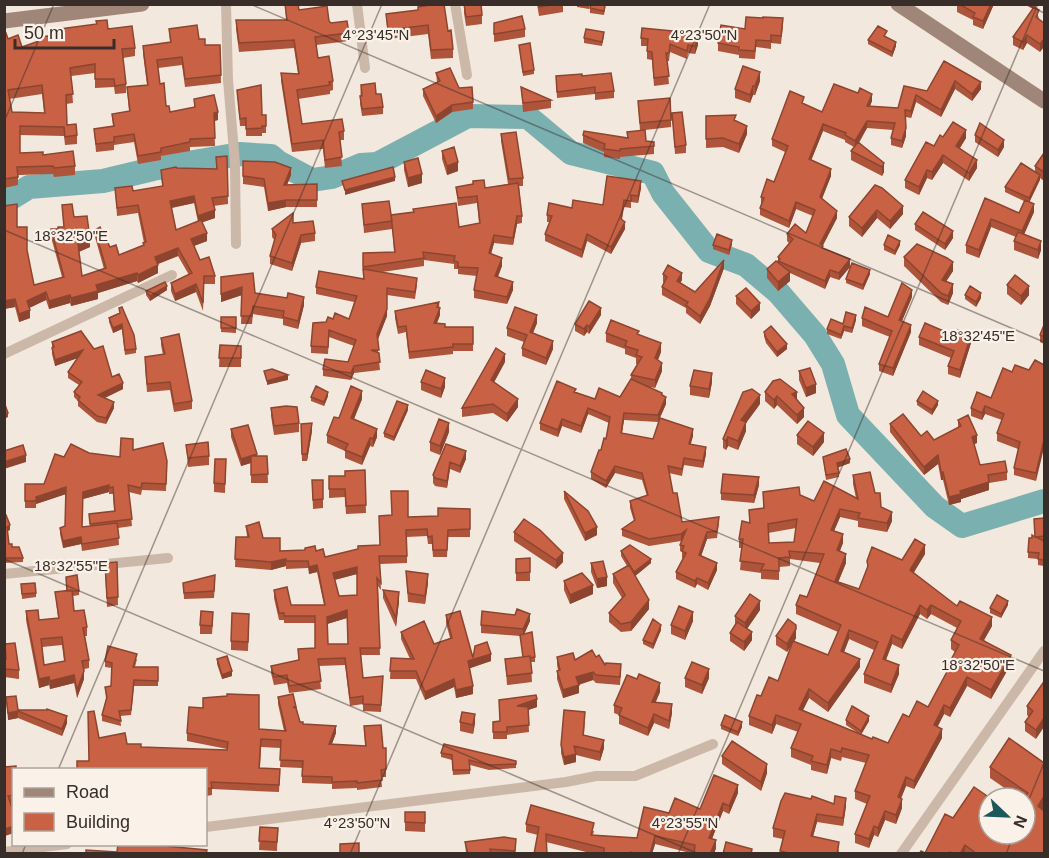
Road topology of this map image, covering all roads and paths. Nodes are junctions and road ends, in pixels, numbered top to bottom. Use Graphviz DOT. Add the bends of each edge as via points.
graph roads {
  1 [pos="142,4"];
  2 [pos="226,4"];
  3 [pos="357,4"];
  4 [pos="455,4"];
  5 [pos="899,5"];
  6 [pos="4,21"];
  7 [pos="365,68"];
  8 [pos="467,75"];
  9 [pos="1044,101"];
  10 [pos="236,244"];
  11 [pos="172,275"];
  12 [pos="4,354"];
  13 [pos="168,558"];
  14 [pos="4,574"];
  15 [pos="1044,651"];
  16 [pos="1035,665"];
  17 [pos="1044,672"];
  18 [pos="713,744"];
  19 [pos="207,827"];
  20 [pos="51,846"];
  21 [pos="4,852"];
  22 [pos="901,854"];
  1 -- 6 [label="main road"];
  2 -- 10 [label="street"];
  3 -- 7 [label="street"];
  4 -- 8 [label="street"];
  5 -- 9 [label="main road"];
  11 -- 12 [label="street"];
  13 -- 14 [label="street"];
  15 -- 16 [label="street"];
  16 -- 17 [label="street"];
  16 -- 22 [label="street"];
  18 -- 19 [label="street" via="635,776 596,776"];
  20 -- 21 [label="street"];
}
